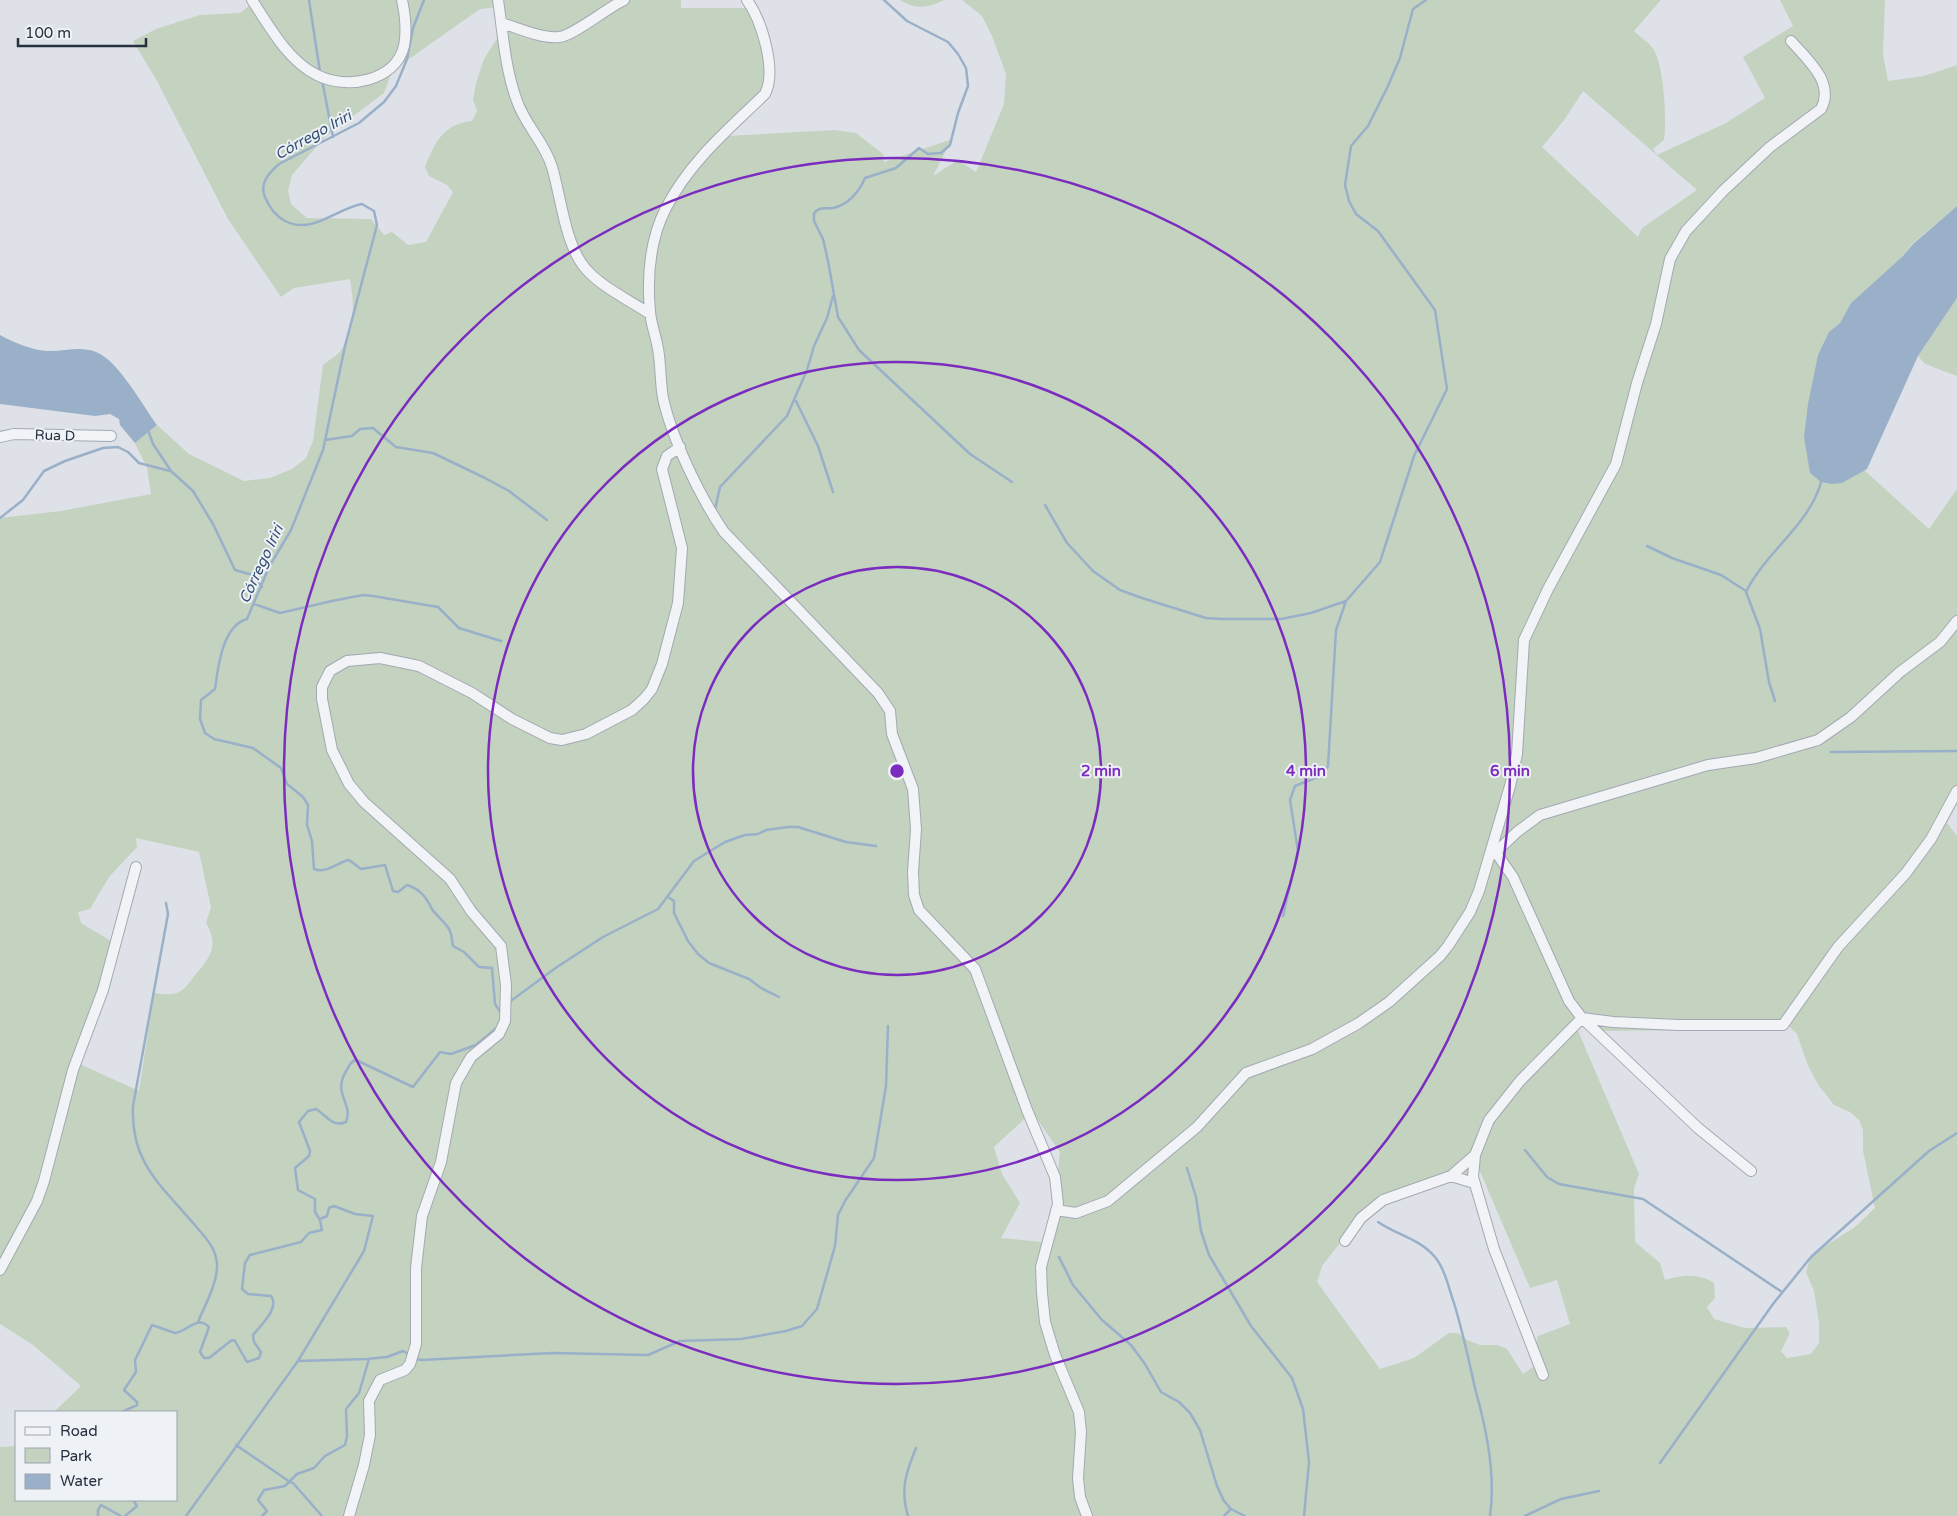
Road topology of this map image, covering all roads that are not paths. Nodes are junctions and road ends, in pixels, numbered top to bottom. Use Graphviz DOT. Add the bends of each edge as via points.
graph roads {
  1 [pos="252,0"];
  2 [pos="402,0"];
  3 [pos="498,0"];
  4 [pos="624,0"];
  5 [pos="747,0"];
  6 [pos="502,23"];
  7 [pos="1791,41"];
  8 [pos="650,314"];
  9 [pos="111,436"];
  10 [pos="0,437"];
  11 [pos="680,448"];
  12 [pos="1957,620"];
  13 [pos="1957,790"];
  14 [pos="1494,849"];
  15 [pos="136,867"];
  16 [pos="1582,1018"];
  17 [pos="1475,1155"];
  18 [pos="1751,1171"];
  19 [pos="1451,1176"];
  20 [pos="1474,1183"];
  21 [pos="1056,1210"];
  22 [pos="1345,1241"];
  23 [pos="0,1270"];
  24 [pos="1543,1375"];
  25 [pos="349,1516"];
  26 [pos="1087,1516"];
  1 -- 2 [label="street" via="270,28 299,61 316,75 348,82 363,82 396,62 404,46"];
  3 -- 6 [label="street"];
  4 -- 6 [label="street" via="560,37"];
  5 -- 8 [label="street" via="761,27 769,68 768,88 702,154 665,209 651,254"];
  6 -- 8 [label="street" via="510,79 517,101 552,167 579,261 603,283"];
  7 -- 14 [label="street" via="1816,70 1826,96 1824,103 1821,110 1770,147 1723,191 1676,245 1616,464 1524,640 1517,754"];
  8 -- 11 [label="street" via="663,397"];
  9 -- 10 [label="street, Rua D" via="14,434"];
  11 -- 21 [label="street" via="707,507 724,532 878,693 890,711 892,734 913,789 916,829 914,895 919,910 976,969 1055,1177"];
  11 -- 25 [label="street" via="667,456 662,469 682,548 678,603 652,689 632,710 586,734 562,740 550,738 512,719 472,693 419,666 380,658 347,661 330,671 322,688 332,750 349,784 364,802 455,885 471,911 501,946 506,985 505,1021 499,1034 471,1057 456,1082 441,1162 422,1216 416,1268 414,1357 405,1370 380,1380 369,1401 370,1435 366,1458"];
  12 -- 14 [label="street" via="1940,642 1818,740 1756,758 1708,765 1540,815"];
  13 -- 16 [label="street" via="1931,839 1906,874 1838,947 1783,1025 1678,1025"];
  14 -- 16 [label="street" via="1513,878 1570,1000"];
  14 -- 21 [label="street" via="1479,892 1457,933 1440,956 1389,1002 1312,1049 1246,1073 1197,1127 1108,1201 1076,1213"];
  15 -- 23 [label="street" via="103,990 73,1070 44,1181 37,1201"];
  16 -- 17 [label="street" via="1520,1081 1489,1120"];
  16 -- 18 [label="street" via="1698,1128"];
  17 -- 19 [label="street"];
  17 -- 20 [label="street"];
  19 -- 20 [label="street"];
  19 -- 22 [label="street" via="1383,1200 1361,1218"];
  20 -- 24 [label="street" via="1494,1248"];
  21 -- 26 [label="street" via="1041,1267 1042,1293 1045,1322 1055,1355 1079,1412 1078,1478"];
}
